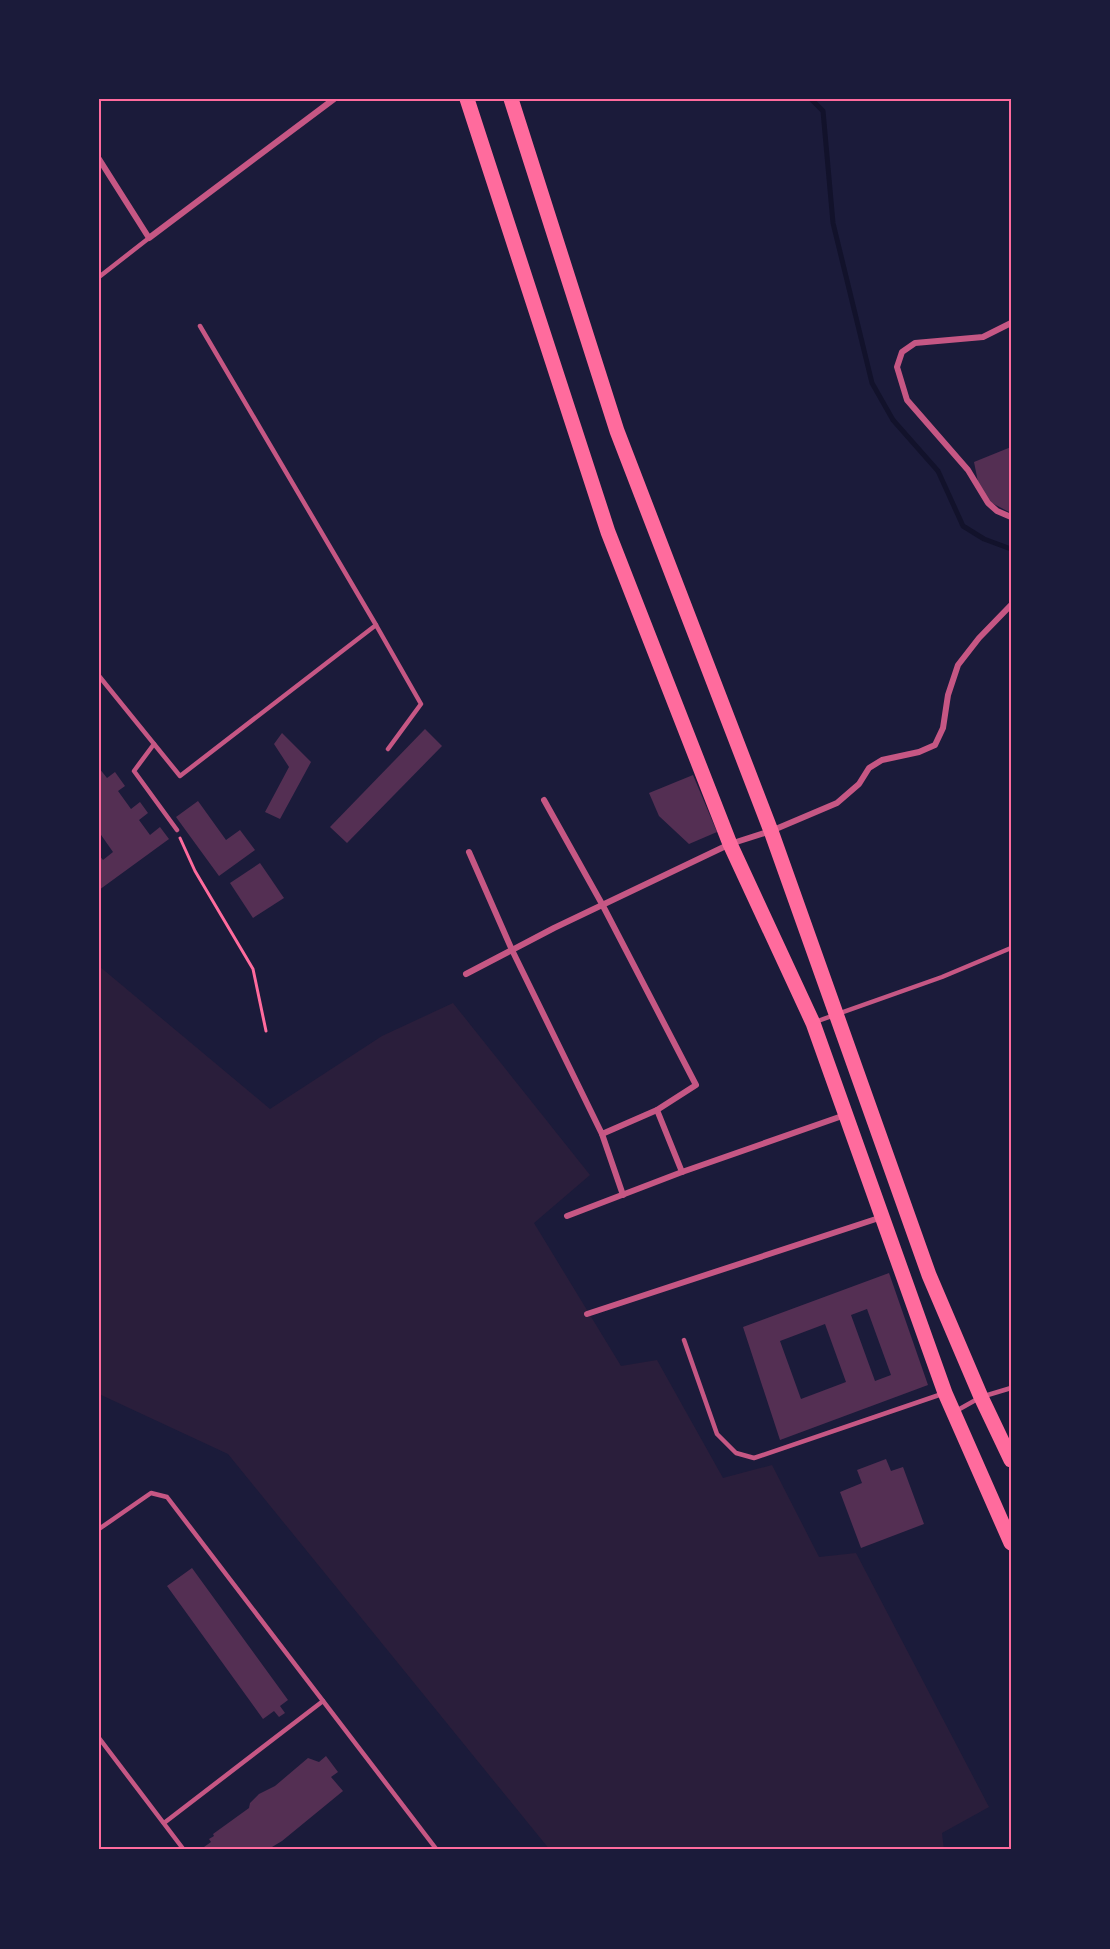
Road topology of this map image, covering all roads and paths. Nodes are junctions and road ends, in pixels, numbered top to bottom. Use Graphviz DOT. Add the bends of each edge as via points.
graph roads {
  1 [pos="334,99"];
  2 [pos="467,99"];
  3 [pos="511,99"];
  4 [pos="99,159"];
  5 [pos="149,238"];
  6 [pos="99,277"];
  7 [pos="1011,323"];
  8 [pos="200,326"];
  9 [pos="1011,517"];
  10 [pos="1011,605"];
  11 [pos="376,625"];
  12 [pos="99,675"];
  13 [pos="154,744"];
  14 [pos="388,749"];
  15 [pos="544,800"];
  16 [pos="177,830"];
  17 [pos="771,831"];
  18 [pos="730,844"];
  19 [pos="469,852"];
  20 [pos="602,904"];
  21 [pos="1011,948"];
  22 [pos="512,950"];
  23 [pos="466,974"];
  24 [pos="838,1016"];
  25 [pos="813,1023"];
  26 [pos="266,1031"];
  27 [pos="657,1110"];
  28 [pos="846,1115"];
  29 [pos="602,1134"];
  30 [pos="682,1172"];
  31 [pos="623,1195"];
  32 [pos="567,1216"];
  33 [pos="883,1217"];
  34 [pos="587,1314"];
  35 [pos="684,1340"];
  36 [pos="1011,1388"];
  37 [pos="945,1393"];
  38 [pos="981,1397"];
  39 [pos="954,1413"];
  40 [pos="1011,1460"];
  41 [pos="99,1529"];
  42 [pos="1011,1543"];
  43 [pos="323,1701"];
  44 [pos="99,1738"];
  45 [pos="164,1822"];
  46 [pos="184,1850"];
  47 [pos="437,1850"];
  1 -- 5 [label="street"];
  2 -- 18 [label="main road" via="608,532"];
  3 -- 17 [label="main road" via="618,431"];
  4 -- 5 [label="street"];
  5 -- 6 [label="lane"];
  7 -- 9 [label="street" via="983,337 915,343 902,352 897,367 907,400 968,470 988,503"];
  8 -- 11 [label="lane"];
  10 -- 17 [label="street" via="958,665 943,728 935,744 919,752 882,760 869,768 860,784 837,803"];
  11 -- 13 [label="lane" via="180,776"];
  11 -- 14 [label="lane" via="421,704"];
  12 -- 13 [label="lane"];
  13 -- 16 [label="lane" via="134,771"];
  15 -- 20 [label="street"];
  16 -- 26 [label="path" via="195,871 253,969"];
  17 -- 18 [label="street"];
  17 -- 24 [label="main road"];
  18 -- 20 [label="street"];
  18 -- 25 [label="main road"];
  19 -- 22 [label="street"];
  20 -- 22 [label="street"];
  20 -- 27 [label="street" via="696,1085"];
  21 -- 24 [label="lane"];
  22 -- 23 [label="street"];
  22 -- 29 [label="street"];
  24 -- 25 [label="lane"];
  24 -- 38 [label="main road" via="929,1275"];
  25 -- 28 [label="main road"];
  27 -- 29 [label="street"];
  27 -- 30 [label="street"];
  28 -- 30 [label="street"];
  28 -- 33 [label="main road"];
  29 -- 31 [label="street"];
  30 -- 31 [label="street"];
  31 -- 32 [label="street"];
  33 -- 34 [label="street"];
  33 -- 37 [label="main road"];
  35 -- 37 [label="lane" via="717,1434 736,1453 754,1458"];
  36 -- 38 [label="lane"];
  37 -- 39 [label="main road"];
  38 -- 39 [label="lane"];
  38 -- 40 [label="main road"];
  39 -- 42 [label="main road"];
  41 -- 43 [label="lane" via="151,1493 167,1497"];
  43 -- 45 [label="lane"];
  43 -- 47 [label="lane"];
  44 -- 45 [label="lane"];
  45 -- 46 [label="lane"];
}
